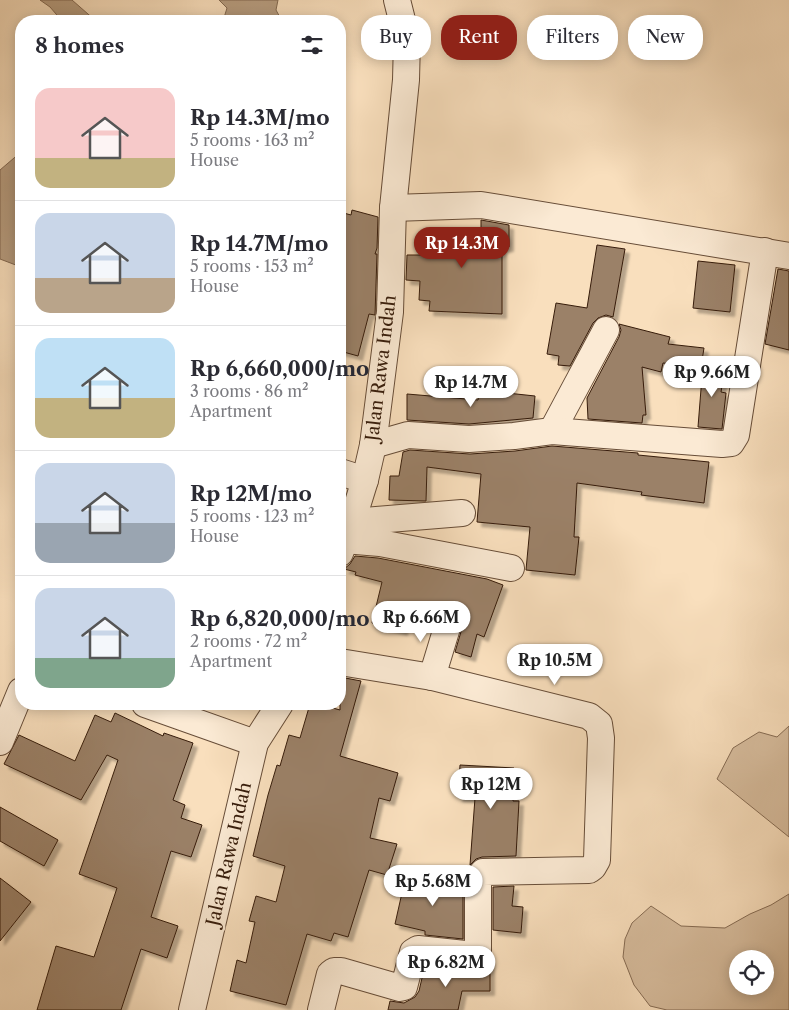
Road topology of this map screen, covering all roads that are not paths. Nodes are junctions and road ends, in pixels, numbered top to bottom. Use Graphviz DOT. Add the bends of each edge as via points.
graph roads {
  1 [pos="397,0"];
  2 [pos="393,208"];
  3 [pos="777,253"];
  4 [pos="606,330"];
  5 [pos="552,431"];
  6 [pos="373,445"];
  7 [pos="346,474"];
  8 [pos="365,480"];
  9 [pos="462,513"];
  10 [pos="346,535"];
  11 [pos="346,538"];
  12 [pos="346,538"];
  13 [pos="511,568"];
  14 [pos="449,621"];
  15 [pos="346,663"];
  16 [pos="432,677"];
  17 [pos="15,706"];
  18 [pos="162,710"];
  19 [pos="276,710"];
  20 [pos="0,742"];
  21 [pos="255,743"];
  22 [pos="198,1009"];
  23 [pos="321,1010"];
  1 -- 2 [label="street, Jalan Rawa Indah" via="407,40"];
  2 -- 3 [label="street" via="481,205"];
  2 -- 6 [label="street, Jalan Rawa Indah" via="390,312"];
  3 -- 5 [label="street" via="736,435 731,443"];
  4 -- 5 [label="street"];
  5 -- 6 [label="street" via="468,439 408,435"];
  6 -- 8 [label="street, Jalan Rawa Indah"];
  7 -- 8 [label="street"];
  8 -- 10 [label="street, Jalan Rawa Indah"];
  9 -- 11 [label="street"];
  12 -- 13 [label="street"];
  14 -- 16 [label="street"];
  15 -- 16 [label="street"];
  16 -- 23 [label="street" via="589,716 599,724 596,863 589,870 483,872 478,878 478,951 474,955 418,949 413,952 404,987 400,988 334,971 330,974"];
  17 -- 20 [label="street"];
  18 -- 21 [label="street"];
  19 -- 21 [label="street, Jalan Rawa Indah"];
  21 -- 22 [label="street, Jalan Rawa Indah"];
}
